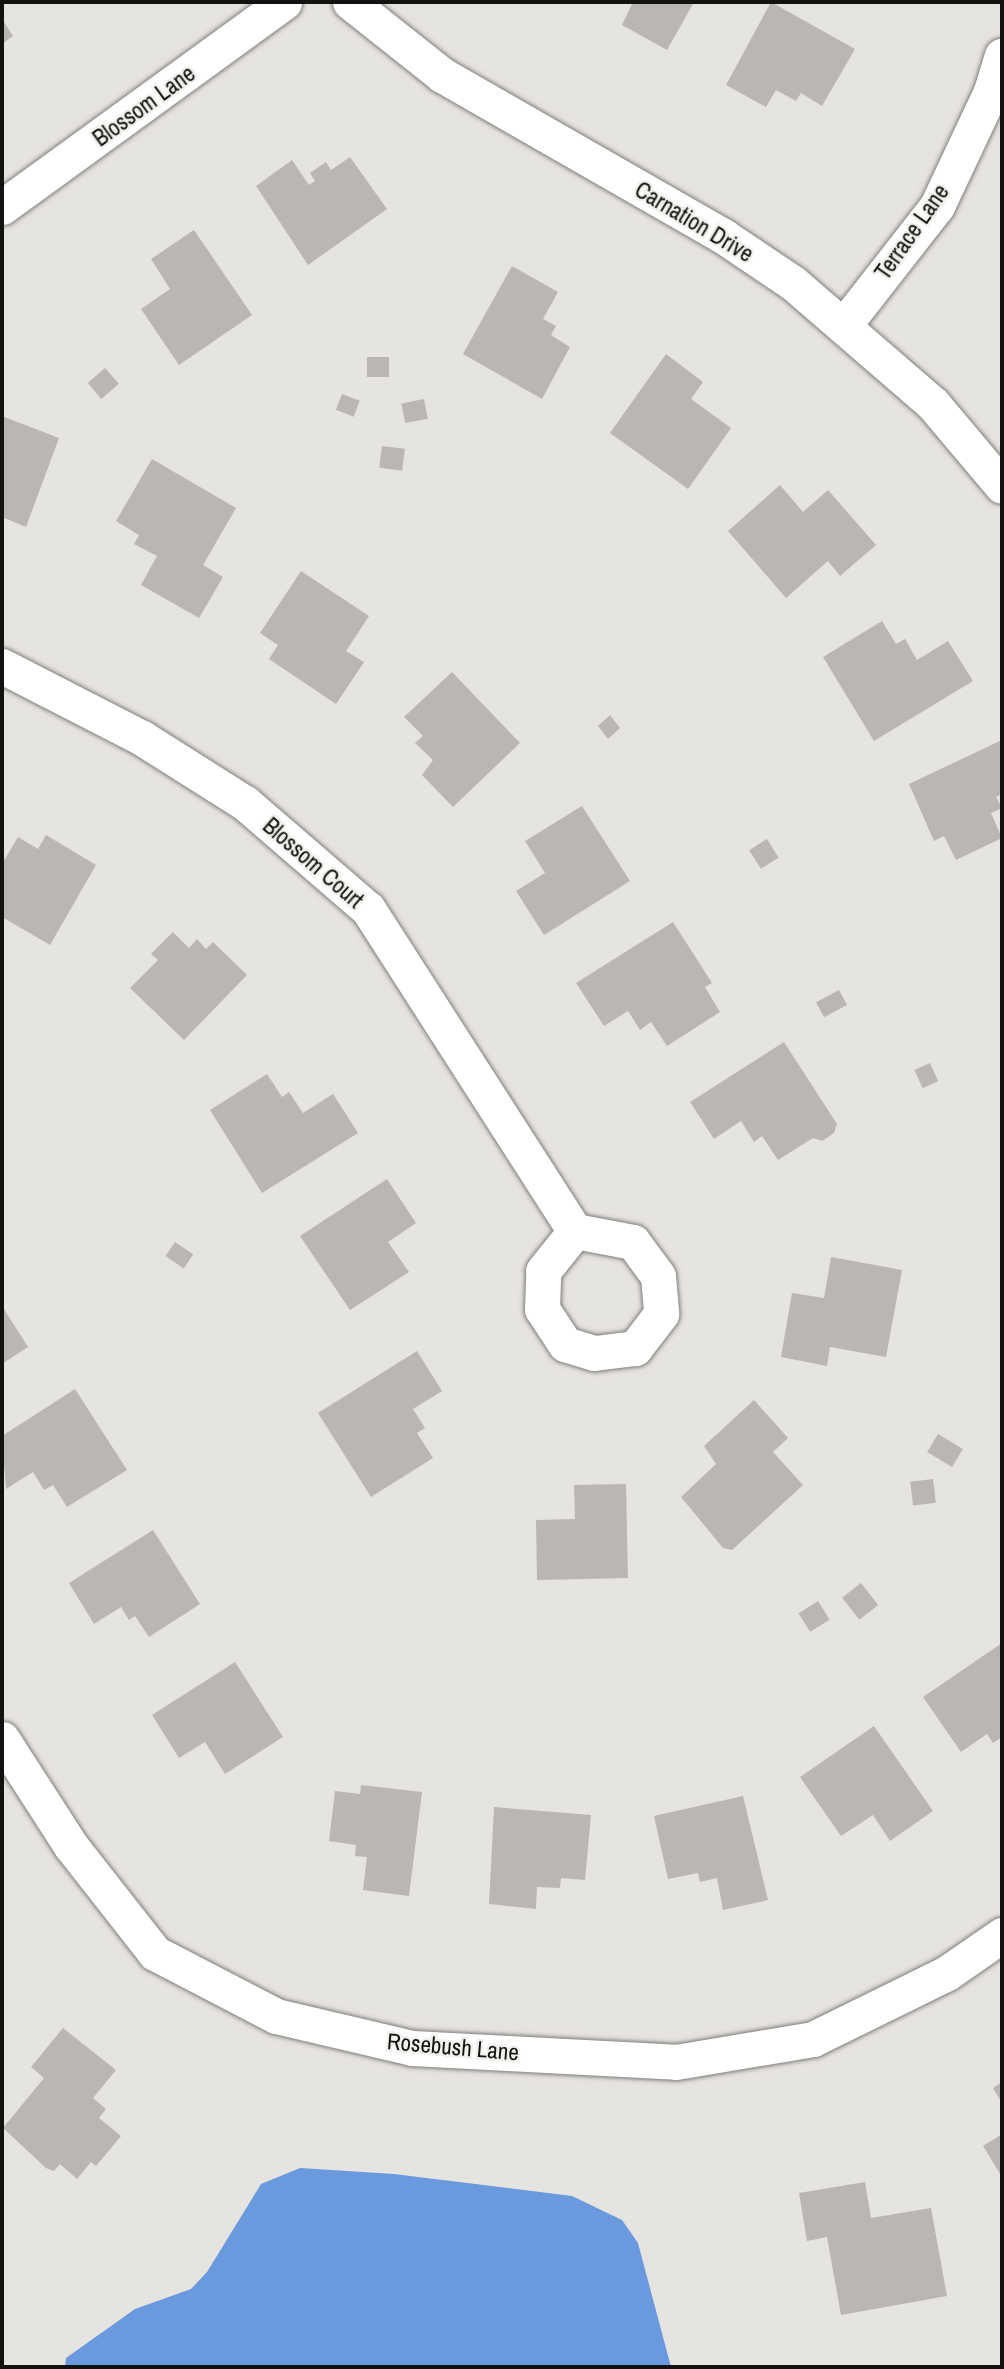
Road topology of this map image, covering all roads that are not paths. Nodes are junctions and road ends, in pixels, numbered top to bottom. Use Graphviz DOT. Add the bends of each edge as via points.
graph roads {
  1 [pos="284,2"];
  2 [pos="350,2"];
  3 [pos="1002,56"];
  4 [pos="2,207"];
  5 [pos="844,325"];
  6 [pos="1002,486"];
  7 [pos="2,666"];
  8 [pos="575,1231"];
  9 [pos="2,1739"];
  10 [pos="1002,1935"];
  1 -- 4 [label="street, Blossom Lane"];
  2 -- 5 [label="street, Carnation Drive" via="442,75 723,236 793,283"];
  3 -- 5 [label="street, Terrace Lane" via="992,91 937,206"];
  5 -- 6 [label="street, Carnation Drive" via="933,404"];
  7 -- 8 [label="street, Blossom Court" via="142,738 244,803 368,909"];
  9 -- 10 [label="street, Rosebush Lane" via="71,1846 155,1952 276,2016 412,2048 676,2062 813,2039 947,1973"];
}
